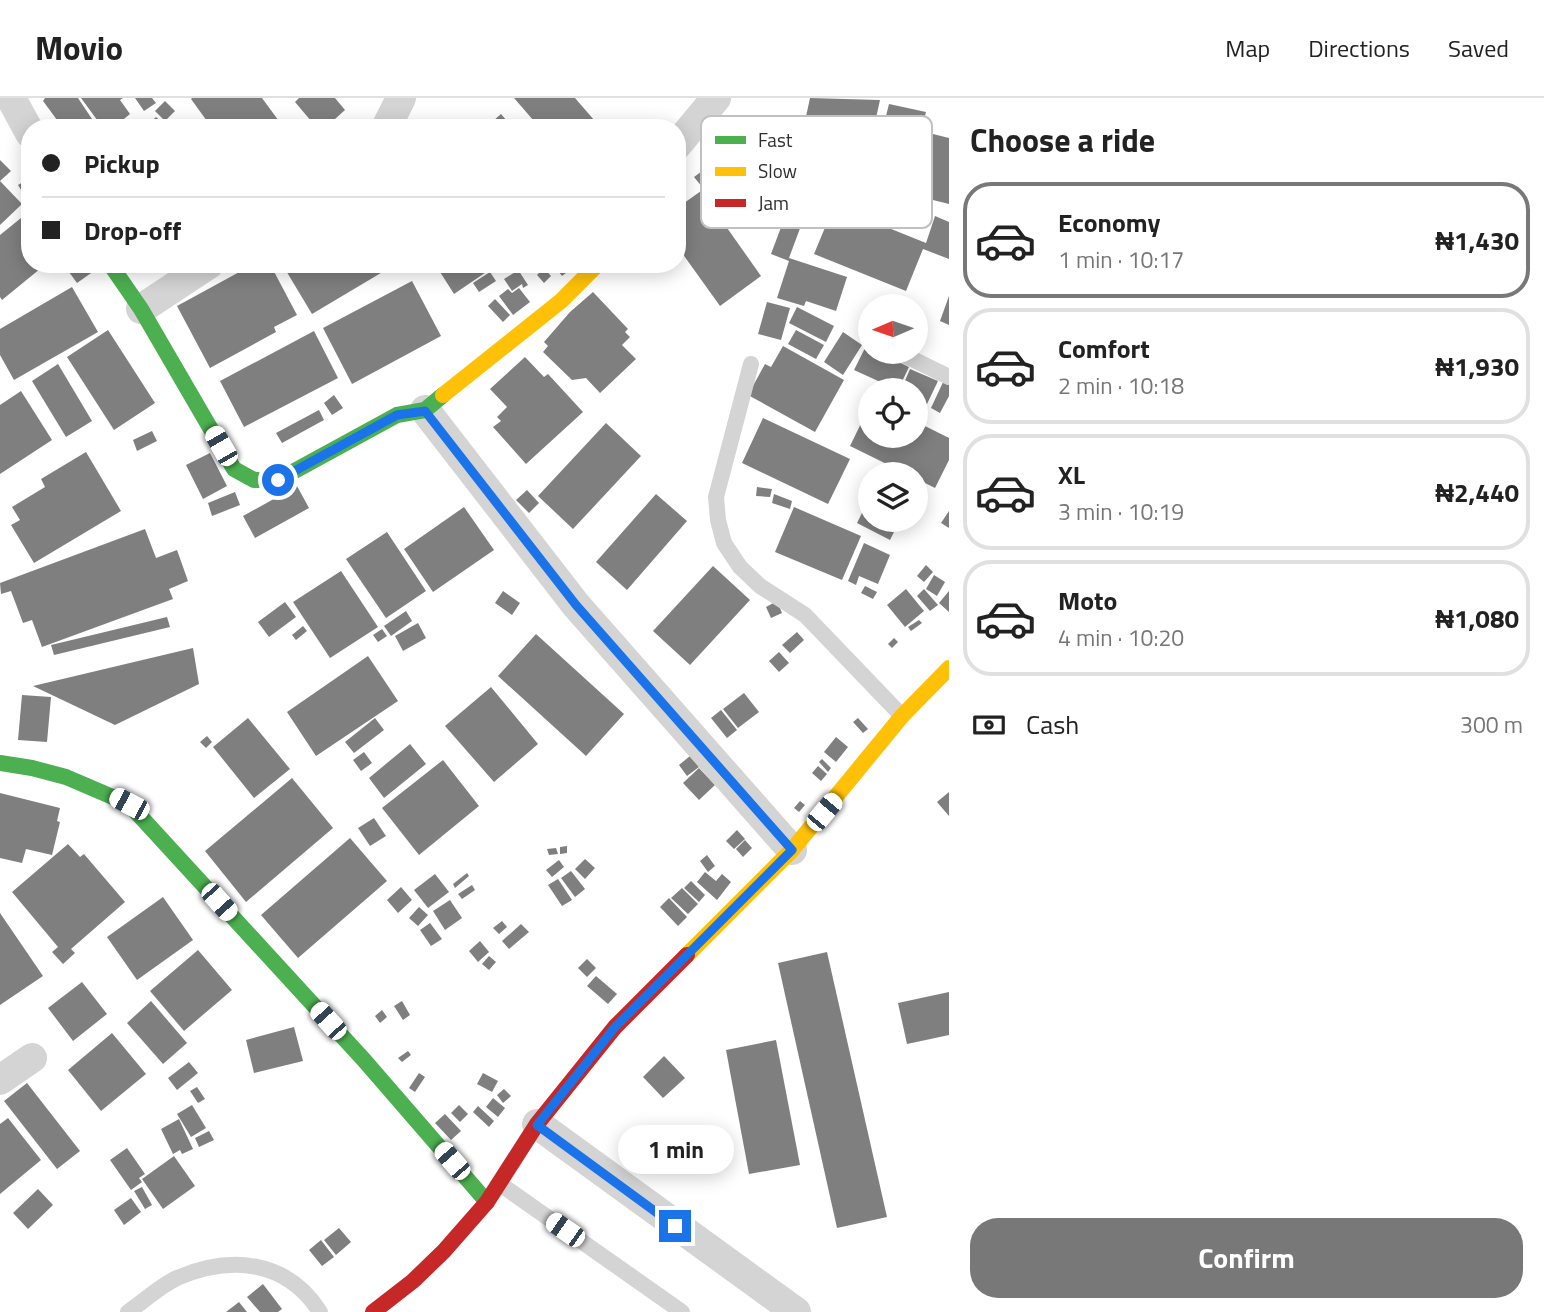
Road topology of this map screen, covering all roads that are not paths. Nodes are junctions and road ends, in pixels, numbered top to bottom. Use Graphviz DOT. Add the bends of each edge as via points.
graph roads {
  1 [pos="11,98"];
  2 [pos="401,98"];
  3 [pos="716,98"];
  4 [pos="701,116"];
  5 [pos="701,116"];
  6 [pos="22,119"];
  7 [pos="390,119"];
  8 [pos="686,134"];
  9 [pos="116,273"];
  10 [pos="195,273"];
  11 [pos="589,273"];
  12 [pos="141,309"];
  13 [pos="751,364"];
  14 [pos="922,364"];
  15 [pos="949,377"];
  16 [pos="425,411"];
  17 [pos="949,668"];
  18 [pos="902,716"];
  19 [pos="0,764"];
  20 [pos="792,850"];
  21 [pos="32,1058"];
  22 [pos="0,1080"];
  23 [pos="537,1125"];
  24 [pos="500,1184"];
  25 [pos="487,1202"];
  26 [pos="128,1312"];
  27 [pos="320,1312"];
  28 [pos="373,1312"];
  29 [pos="682,1312"];
  30 [pos="796,1312"];
  1 -- 6 [label="street"];
  2 -- 7 [label="street"];
  3 -- 4 [label="street"];
  5 -- 8 [label="street"];
  9 -- 12 [label="street"];
  10 -- 12 [label="street"];
  11 -- 16 [label="street" via="561,302"];
  12 -- 16 [label="street" via="234,469 248,479 278,480 397,415"];
  13 -- 18 [label="lane" via="716,497 724,543 740,567 805,615"];
  14 -- 15 [label="lane"];
  16 -- 20 [label="street" via="576,605"];
  17 -- 18 [label="street"];
  18 -- 20 [label="street"];
  19 -- 25 [label="street" via="15,764 99,788 129,804 364,1060"];
  20 -- 23 [label="street" via="615,1027"];
  21 -- 22 [label="street"];
  23 -- 24 [label="street"];
  23 -- 30 [label="street"];
  24 -- 25 [label="street"];
  24 -- 29 [label="lane"];
  25 -- 28 [label="street" via="413,1281"];
  26 -- 27 [label="lane" via="175,1279 206,1268 246,1264 278,1272 309,1295"];
}
